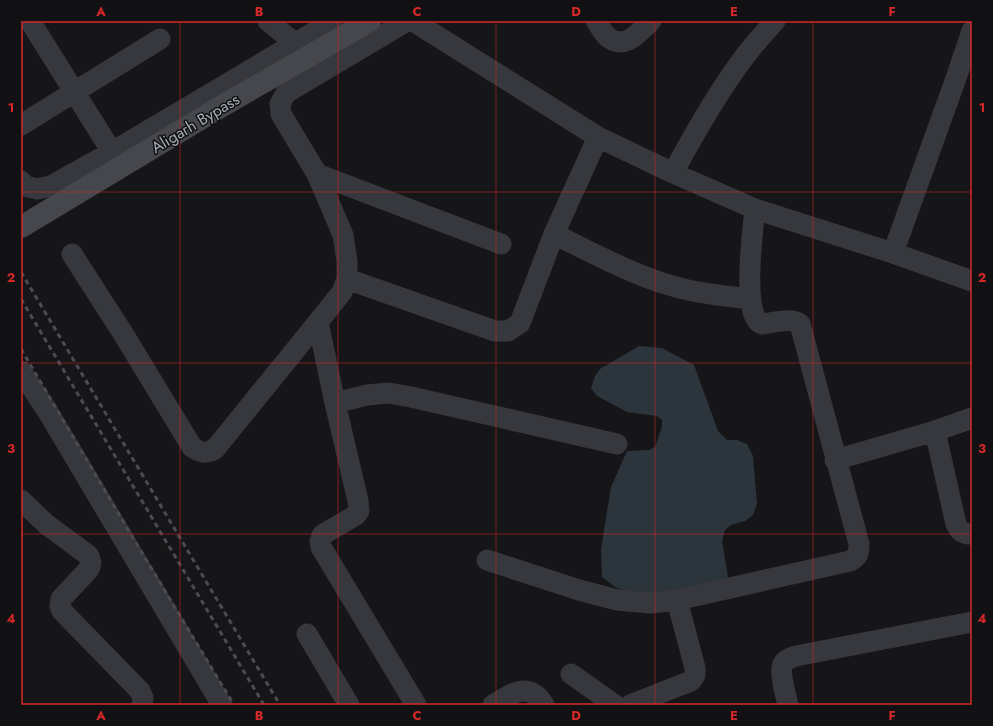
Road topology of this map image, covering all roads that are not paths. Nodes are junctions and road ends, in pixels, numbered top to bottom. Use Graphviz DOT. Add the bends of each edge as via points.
graph roads {
  1 [pos="30,21"];
  2 [pos="268,21"];
  3 [pos="333,21"];
  4 [pos="370,21"];
  5 [pos="407,21"];
  6 [pos="413,21"];
  7 [pos="596,21"];
  8 [pos="651,21"];
  9 [pos="775,21"];
  10 [pos="972,31"];
  11 [pos="160,39"];
  12 [pos="296,44"];
  13 [pos="964,83"];
  14 [pos="75,92"];
  15 [pos="21,125"];
  16 [pos="598,137"];
  17 [pos="112,152"];
  18 [pos="674,173"];
  19 [pos="317,174"];
  20 [pos="21,181"];
  21 [pos="755,209"];
  22 [pos="21,227"];
  23 [pos="554,234"];
  24 [pos="501,244"];
  25 [pos="893,253"];
  26 [pos="72,254"];
  27 [pos="346,279"];
  28 [pos="972,281"];
  29 [pos="750,299"];
  30 [pos="318,322"];
  31 [pos="21,371"];
  32 [pos="335,403"];
  33 [pos="972,418"];
  34 [pos="935,431"];
  35 [pos="617,444"];
  36 [pos="835,460"];
  37 [pos="21,500"];
  38 [pos="972,534"];
  39 [pos="486,560"];
  40 [pos="676,600"];
  41 [pos="972,622"];
  42 [pos="307,634"];
  43 [pos="570,674"];
  44 [pos="142,705"];
  45 [pos="222,705"];
  46 [pos="349,705"];
  47 [pos="416,705"];
  48 [pos="493,705"];
  49 [pos="544,705"];
  50 [pos="615,705"];
  51 [pos="630,705"];
  52 [pos="788,705"];
  1 -- 14 [label="street"];
  2 -- 12 [label="street"];
  3 -- 12 [label="street"];
  4 -- 22 [label="main road, Aligarh Bypass" via="222,106"];
  5 -- 19 [label="street" via="286,93 280,104 281,114"];
  6 -- 16 [label="street"];
  7 -- 8 [label="street" via="608,38 618,43 630,41"];
  9 -- 18 [label="street" via="746,54 716,96"];
  10 -- 13 [label="street"];
  11 -- 14 [label="street"];
  12 -- 17 [label="street"];
  13 -- 25 [label="street"];
  14 -- 15 [label="street"];
  14 -- 17 [label="street"];
  16 -- 18 [label="street"];
  16 -- 23 [label="street"];
  17 -- 20 [label="street" via="51,186 37,189 25,186"];
  18 -- 21 [label="street"];
  19 -- 24 [label="street"];
  19 -- 27 [label="street" via="343,236 347,261"];
  21 -- 25 [label="street"];
  21 -- 29 [label="street"];
  23 -- 27 [label="street" via="520,323 508,331 495,331"];
  23 -- 29 [label="street" via="627,270 669,286"];
  25 -- 28 [label="street"];
  26 -- 30 [label="street" via="192,447 200,452 207,453 215,449"];
  27 -- 30 [label="street" via="342,292"];
  29 -- 36 [label="street" via="754,318 758,323 792,320 800,324"];
  30 -- 32 [label="street"];
  31 -- 45 [label="street"];
  32 -- 35 [label="street" via="388,393"];
  32 -- 47 [label="street" via="359,511 322,535 321,547"];
  33 -- 34 [label="street"];
  34 -- 36 [label="street"];
  34 -- 38 [label="street" via="956,524 964,534"];
  36 -- 40 [label="street" via="858,544 856,558"];
  37 -- 44 [label="street" via="91,560 89,569 61,599 60,606 140,691"];
  39 -- 40 [label="street" via="618,600 650,603"];
  40 -- 51 [label="street" via="696,668 695,675 690,681"];
  41 -- 52 [label="street" via="796,656 787,660 781,671"];
  42 -- 46 [label="street"];
  43 -- 50 [label="street"];
  48 -- 49 [label="street" via="513,693 525,690 534,694"];
}
